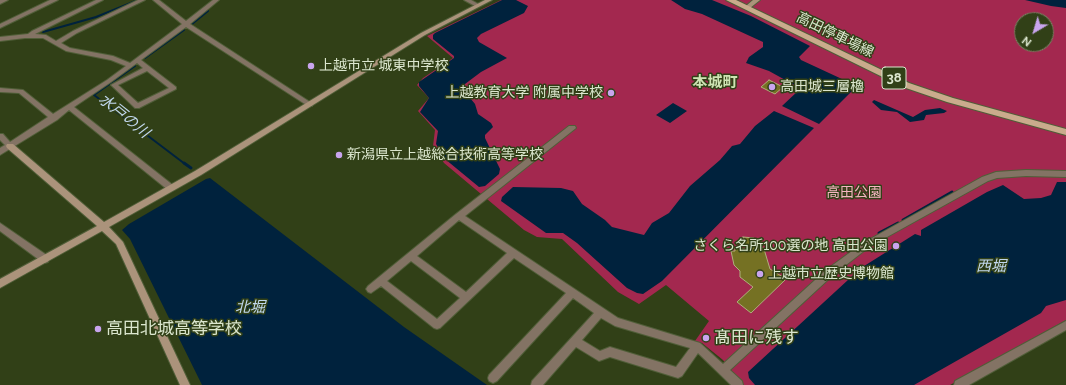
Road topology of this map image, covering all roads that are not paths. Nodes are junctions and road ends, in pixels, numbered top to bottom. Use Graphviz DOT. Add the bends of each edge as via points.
graph roads {
  1 [pos="5,0"];
  2 [pos="55,0"];
  3 [pos="100,0"];
  4 [pos="142,0"];
  5 [pos="156,0"];
  6 [pos="216,0"];
  7 [pos="467,0"];
  8 [pos="489,0"];
  9 [pos="730,0"];
  10 [pos="757,0"];
  11 [pos="0,2"];
  12 [pos="477,5"];
  13 [pos="748,7"];
  14 [pos="186,24"];
  15 [pos="0,26"];
  16 [pos="29,36"];
  17 [pos="0,39"];
  18 [pos="56,43"];
  19 [pos="137,60"];
  20 [pos="130,65"];
  21 [pos="147,68"];
  22 [pos="0,90"];
  23 [pos="310,104"];
  24 [pos="70,107"];
  25 [pos="54,118"];
  26 [pos="572,128"];
  27 [pos="1066,132"];
  28 [pos="0,136"];
  29 [pos="10,146"];
  30 [pos="0,152"];
  31 [pos="1066,174"];
  32 [pos="171,188"];
  33 [pos="459,216"];
  34 [pos="0,226"];
  35 [pos="104,227"];
  36 [pos="513,253"];
  37 [pos="411,256"];
  38 [pos="45,259"];
  39 [pos="381,281"];
  40 [pos="0,284"];
  41 [pos="371,289"];
  42 [pos="572,293"];
  43 [pos="466,297"];
  44 [pos="600,312"];
  45 [pos="1066,324"];
  46 [pos="576,341"];
  47 [pos="697,346"];
  48 [pos="724,370"];
  49 [pos="493,378"];
  50 [pos="185,385"];
  51 [pos="536,385"];
  52 [pos="738,385"];
  53 [pos="960,385"];
  1 -- 11 [label="street"];
  2 -- 15 [label="street"];
  3 -- 16 [label="street"];
  4 -- 18 [label="street"];
  5 -- 14 [label="street"];
  6 -- 14 [label="street"];
  7 -- 12 [label="street"];
  8 -- 12 [label="street"];
  9 -- 13 [label="main road, 高田停車場線 / 38"];
  10 -- 13 [label="street"];
  12 -- 23 [label="street" via="423,34"];
  13 -- 27 [label="main road, 高田停車場線 / 38" via="906,85"];
  14 -- 19 [label="street"];
  14 -- 23 [label="street"];
  16 -- 17 [label="street"];
  16 -- 18 [label="street" via="47,37"];
  18 -- 20 [label="street" via="68,50 107,57"];
  19 -- 20 [label="street"];
  19 -- 21 [label="street"];
  20 -- 24 [label="street"];
  21 -- 21 [label="street" via="114,85 137,106 174,88"];
  22 -- 25 [label="street" via="21,91"];
  23 -- 32 [label="street"];
  24 -- 25 [label="street"];
  24 -- 32 [label="street"];
  25 -- 29 [label="street"];
  26 -- 33 [label="street"];
  28 -- 29 [label="street"];
  29 -- 30 [label="street"];
  29 -- 35 [label="street"];
  31 -- 48 [label="street" via="996,175 866,245 829,273"];
  32 -- 35 [label="street"];
  33 -- 36 [label="street"];
  33 -- 37 [label="street"];
  34 -- 38 [label="street"];
  35 -- 38 [label="street"];
  35 -- 50 [label="street" via="119,242"];
  36 -- 42 [label="street"];
  36 -- 43 [label="street"];
  37 -- 39 [label="street"];
  37 -- 43 [label="street"];
  38 -- 40 [label="street"];
  39 -- 41 [label="street"];
  39 -- 43 [label="street" via="437,325"];
  42 -- 44 [label="street"];
  42 -- 49 [label="street"];
  44 -- 46 [label="street"];
  44 -- 47 [label="street" via="618,323"];
  45 -- 53 [label="street"];
  46 -- 47 [label="street" via="598,356 610,352 678,373"];
  46 -- 51 [label="street"];
  47 -- 48 [label="street"];
  48 -- 52 [label="street"];
}
